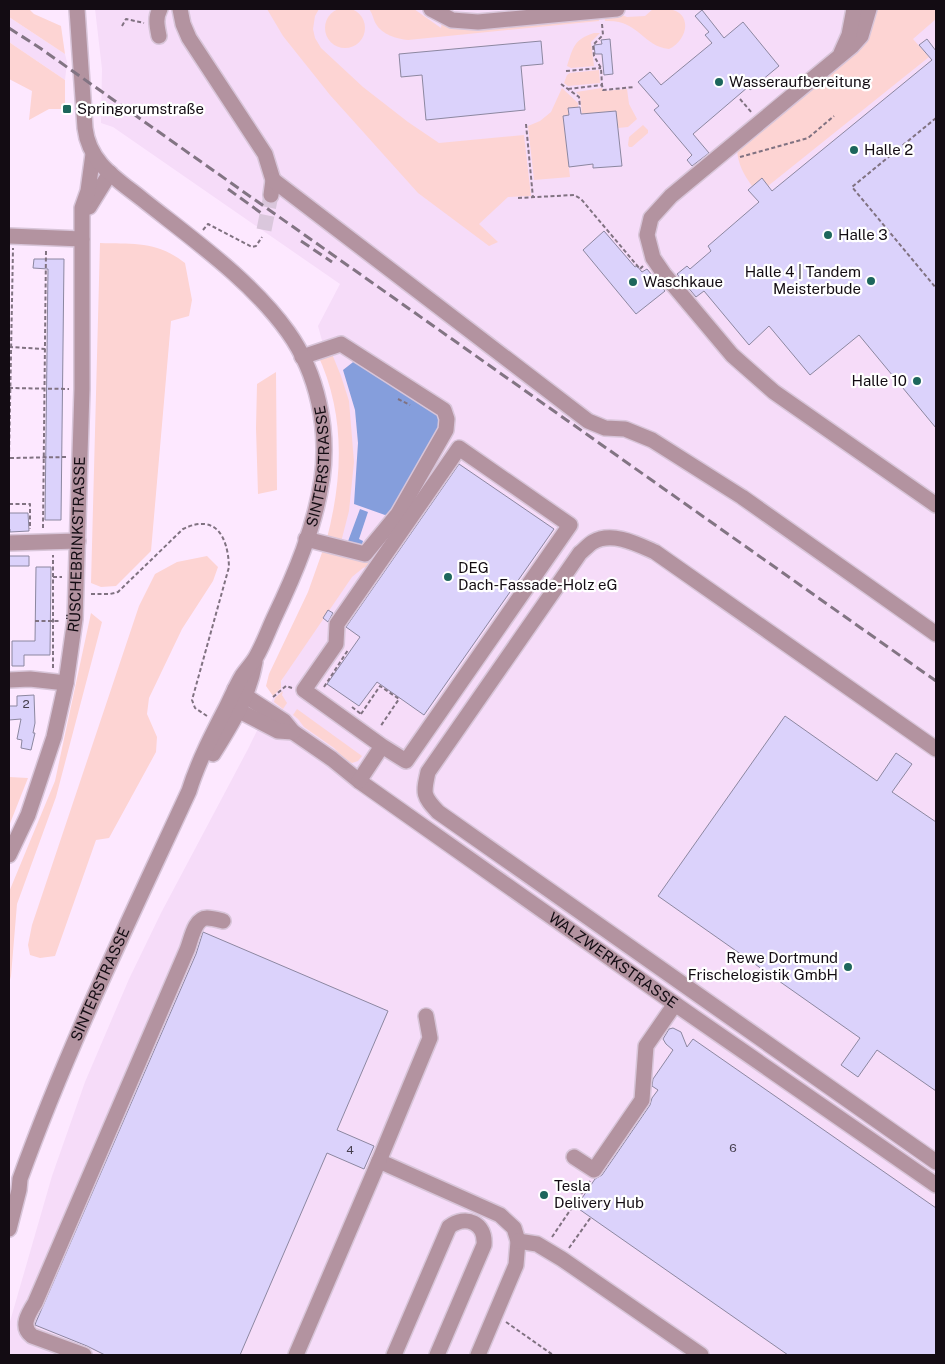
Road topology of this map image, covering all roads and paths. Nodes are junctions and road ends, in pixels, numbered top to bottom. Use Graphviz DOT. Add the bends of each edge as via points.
graph roads {
  1 [pos="77,9"];
  2 [pos="180,9"];
  3 [pos="431,9"];
  4 [pos="854,9"];
  5 [pos="870,9"];
  6 [pos="607,10"];
  7 [pos="159,11"];
  8 [pos="122,26"];
  9 [pos="159,36"];
  10 [pos="840,56"];
  11 [pos="600,68"];
  12 [pos="566,71"];
  13 [pos="561,84"];
  14 [pos="602,85"];
  15 [pos="634,87"];
  16 [pos="568,89"];
  17 [pos="740,99"];
  18 [pos="580,107"];
  19 [pos="754,116"];
  20 [pos="834,116"];
  21 [pos="936,118"];
  22 [pos="526,124"];
  23 [pos="93,154"];
  24 [pos="734,158"];
  25 [pos="110,173"];
  26 [pos="273,180"];
  27 [pos="271,195"];
  28 [pos="518,198"];
  29 [pos="533,198"];
  30 [pos="83,222"];
  31 [pos="203,231"];
  32 [pos="262,237"];
  33 [pos="82,239"];
  34 [pos="11,241"];
  35 [pos="46,247"];
  36 [pos="653,258"];
  37 [pos="936,288"];
  38 [pos="10,348"];
  39 [pos="45,349"];
  40 [pos="302,357"];
  41 [pos="10,388"];
  42 [pos="44,388"];
  43 [pos="73,389"];
  44 [pos="43,457"];
  45 [pos="72,457"];
  46 [pos="9,458"];
  47 [pos="9,504"];
  48 [pos="936,505"];
  49 [pos="30,536"];
  50 [pos="43,536"];
  51 [pos="306,539"];
  52 [pos="78,541"];
  53 [pos="9,543"];
  54 [pos="54,548"];
  55 [pos="53,577"];
  56 [pos="65,577"];
  57 [pos="91,594"];
  58 [pos="53,600"];
  59 [pos="59,601"];
  60 [pos="35,620"];
  61 [pos="53,621"];
  62 [pos="64,621"];
  63 [pos="936,634"];
  64 [pos="53,669"];
  65 [pos="9,680"];
  66 [pos="66,683"];
  67 [pos="286,686"];
  68 [pos="240,692"];
  69 [pos="276,695"];
  70 [pos="233,708"];
  71 [pos="207,716"];
  72 [pos="353,725"];
  73 [pos="293,732"];
  74 [pos="377,742"];
  75 [pos="936,749"];
  76 [pos="358,781"];
  77 [pos="9,856"];
  78 [pos="224,921"];
  79 [pos="675,1004"];
  80 [pos="720,1011"];
  81 [pos="426,1016"];
  82 [pos="694,1017"];
  83 [pos="574,1157"];
  84 [pos="379,1161"];
  85 [pos="936,1162"];
  86 [pos="594,1170"];
  87 [pos="20,1179"];
  88 [pos="936,1185"];
  89 [pos="9,1200"];
  90 [pos="590,1217"];
  91 [pos="9,1229"];
  92 [pos="518,1241"];
  93 [pos="545,1249"];
  94 [pos="567,1251"];
  95 [pos="503,1320"];
  96 [pos="84,1355"];
  97 [pos="296,1355"];
  98 [pos="394,1355"];
  99 [pos="437,1355"];
  100 [pos="478,1355"];
  101 [pos="553,1355"];
  102 [pos="701,1355"];
  1 -- 23 [label="street, RÜSCHEBRINKSTRASSE" via="85,128"];
  2 -- 26 [label="street" via="189,38 265,154"];
  3 -- 6 [label="street" via="452,20 478,22"];
  4 -- 10 [label="street"];
  5 -- 10 [label="street" via="861,36"];
  6 -- 11 [label="path" via="603,35 593,45"];
  7 -- 8 [label="path" via="144,24 126,19"];
  7 -- 9 [label="street" via="156,23"];
  10 -- 36 [label="street" via="671,196 651,218 647,235"];
  11 -- 12 [label="path"];
  11 -- 14 [label="path"];
  13 -- 16 [label="path"];
  14 -- 15 [label="path" via="603,90"];
  14 -- 16 [label="path"];
  16 -- 18 [label="path" via="579,97"];
  17 -- 19 [label="path"];
  20 -- 24 [label="path" via="808,138"];
  21 -- 37 [label="path" via="852,187"];
  22 -- 29 [label="path"];
  23 -- 25 [label="street, RÜSCHEBRINKSTRASSE"];
  23 -- 30 [label="street, RÜSCHEBRINKSTRASSE" via="82,208"];
  25 -- 30 [label="street, RÜSCHEBRINKSTRASSE"];
  25 -- 40 [label="street, SINTERSTRASSE" via="259,297 289,333"];
  26 -- 27 [label="street"];
  26 -- 63 [label="street" via="588,421 605,428 625,429 652,440 742,497"];
  28 -- 29 [label="path"];
  29 -- 36 [label="path" via="574,195 581,199 640,269"];
  30 -- 33 [label="street, RÜSCHEBRINKSTRASSE"];
  31 -- 32 [label="path" via="208,224 252,246 256,246"];
  33 -- 34 [label="street"];
  33 -- 52 [label="street, RÜSCHEBRINKSTRASSE"];
  34 -- 38 [label="path"];
  35 -- 39 [label="path"];
  36 -- 48 [label="street" via="732,356 774,392"];
  38 -- 39 [label="path"];
  38 -- 41 [label="path"];
  39 -- 42 [label="path"];
  40 -- 51 [label="street, SINTERSTRASSE" via="321,410 325,438 322,482"];
  40 -- 51 [label="street" via="341,344 444,410 446,419 446,430 398,514 365,554"];
  41 -- 42 [label="path"];
  41 -- 46 [label="path"];
  42 -- 43 [label="path"];
  42 -- 44 [label="path"];
  44 -- 45 [label="path"];
  44 -- 46 [label="path"];
  44 -- 50 [label="path"];
  47 -- 49 [label="path" via="30,504"];
  51 -- 68 [label="street, SINTERSTRASSE" via="294,575 256,658 253,675"];
  52 -- 53 [label="street"];
  52 -- 66 [label="street, RÜSCHEBRINKSTRASSE" via="75,619"];
  54 -- 55 [label="path"];
  55 -- 56 [label="path"];
  55 -- 58 [label="path"];
  57 -- 71 [label="path" via="118,592 183,529 196,523 208,524 218,530 228,553 229,567 192,700 195,708"];
  58 -- 59 [label="path"];
  58 -- 61 [label="path"];
  60 -- 61 [label="path"];
  61 -- 62 [label="path"];
  61 -- 64 [label="path"];
  65 -- 66 [label="street"];
  66 -- 77 [label="street, RÜSCHEBRINKSTRASSE" via="42,777"];
  67 -- 69 [label="path"];
  68 -- 70 [label="street, SINTERSTRASSE"];
  68 -- 73 [label="street, WALZWERKSTRASSE" via="284,721"];
  70 -- 73 [label="street, WALZWERKSTRASSE" via="278,731"];
  70 -- 87 [label="street, SINTERSTRASSE" via="196,770 102,978"];
  72 -- 74 [label="street"];
  72 -- 74 [label="path" via="380,686 399,699"];
  72 -- 74 [label="street" via="304,690 336,644 337,624 459,448 570,525 406,762"];
  73 -- 76 [label="street, WALZWERKSTRASSE"];
  74 -- 76 [label="street"];
  75 -- 80 [label="street" via="655,552 631,541 610,538 594,542 580,553 428,772 424,787 426,800 438,812"];
  76 -- 79 [label="street, WALZWERKSTRASSE"];
  78 -- 96 [label="street" via="207,918 196,926 26,1319 27,1332 32,1336"];
  79 -- 82 [label="street, WALZWERKSTRASSE"];
  79 -- 86 [label="street" via="646,1046 642,1100"];
  80 -- 82 [label="street"];
  80 -- 85 [label="street"];
  81 -- 84 [label="street" via="430,1038"];
  82 -- 88 [label="street, WALZWERKSTRASSE"];
  83 -- 86 [label="street"];
  84 -- 92 [label="street" via="500,1214 514,1228"];
  84 -- 97 [label="street"];
  86 -- 93 [label="path" via="592,1178"];
  87 -- 89 [label="street, SINTERSTRASSE"];
  87 -- 91 [label="street, SINTERSTRASSE"];
  90 -- 94 [label="path"];
  92 -- 93 [label="street" via="537,1244"];
  92 -- 100 [label="street" via="516,1265"];
  93 -- 102 [label="street"];
  95 -- 101 [label="path"];
  98 -- 99 [label="street" via="449,1228 463,1220 480,1228 485,1236 484,1245"];
}
